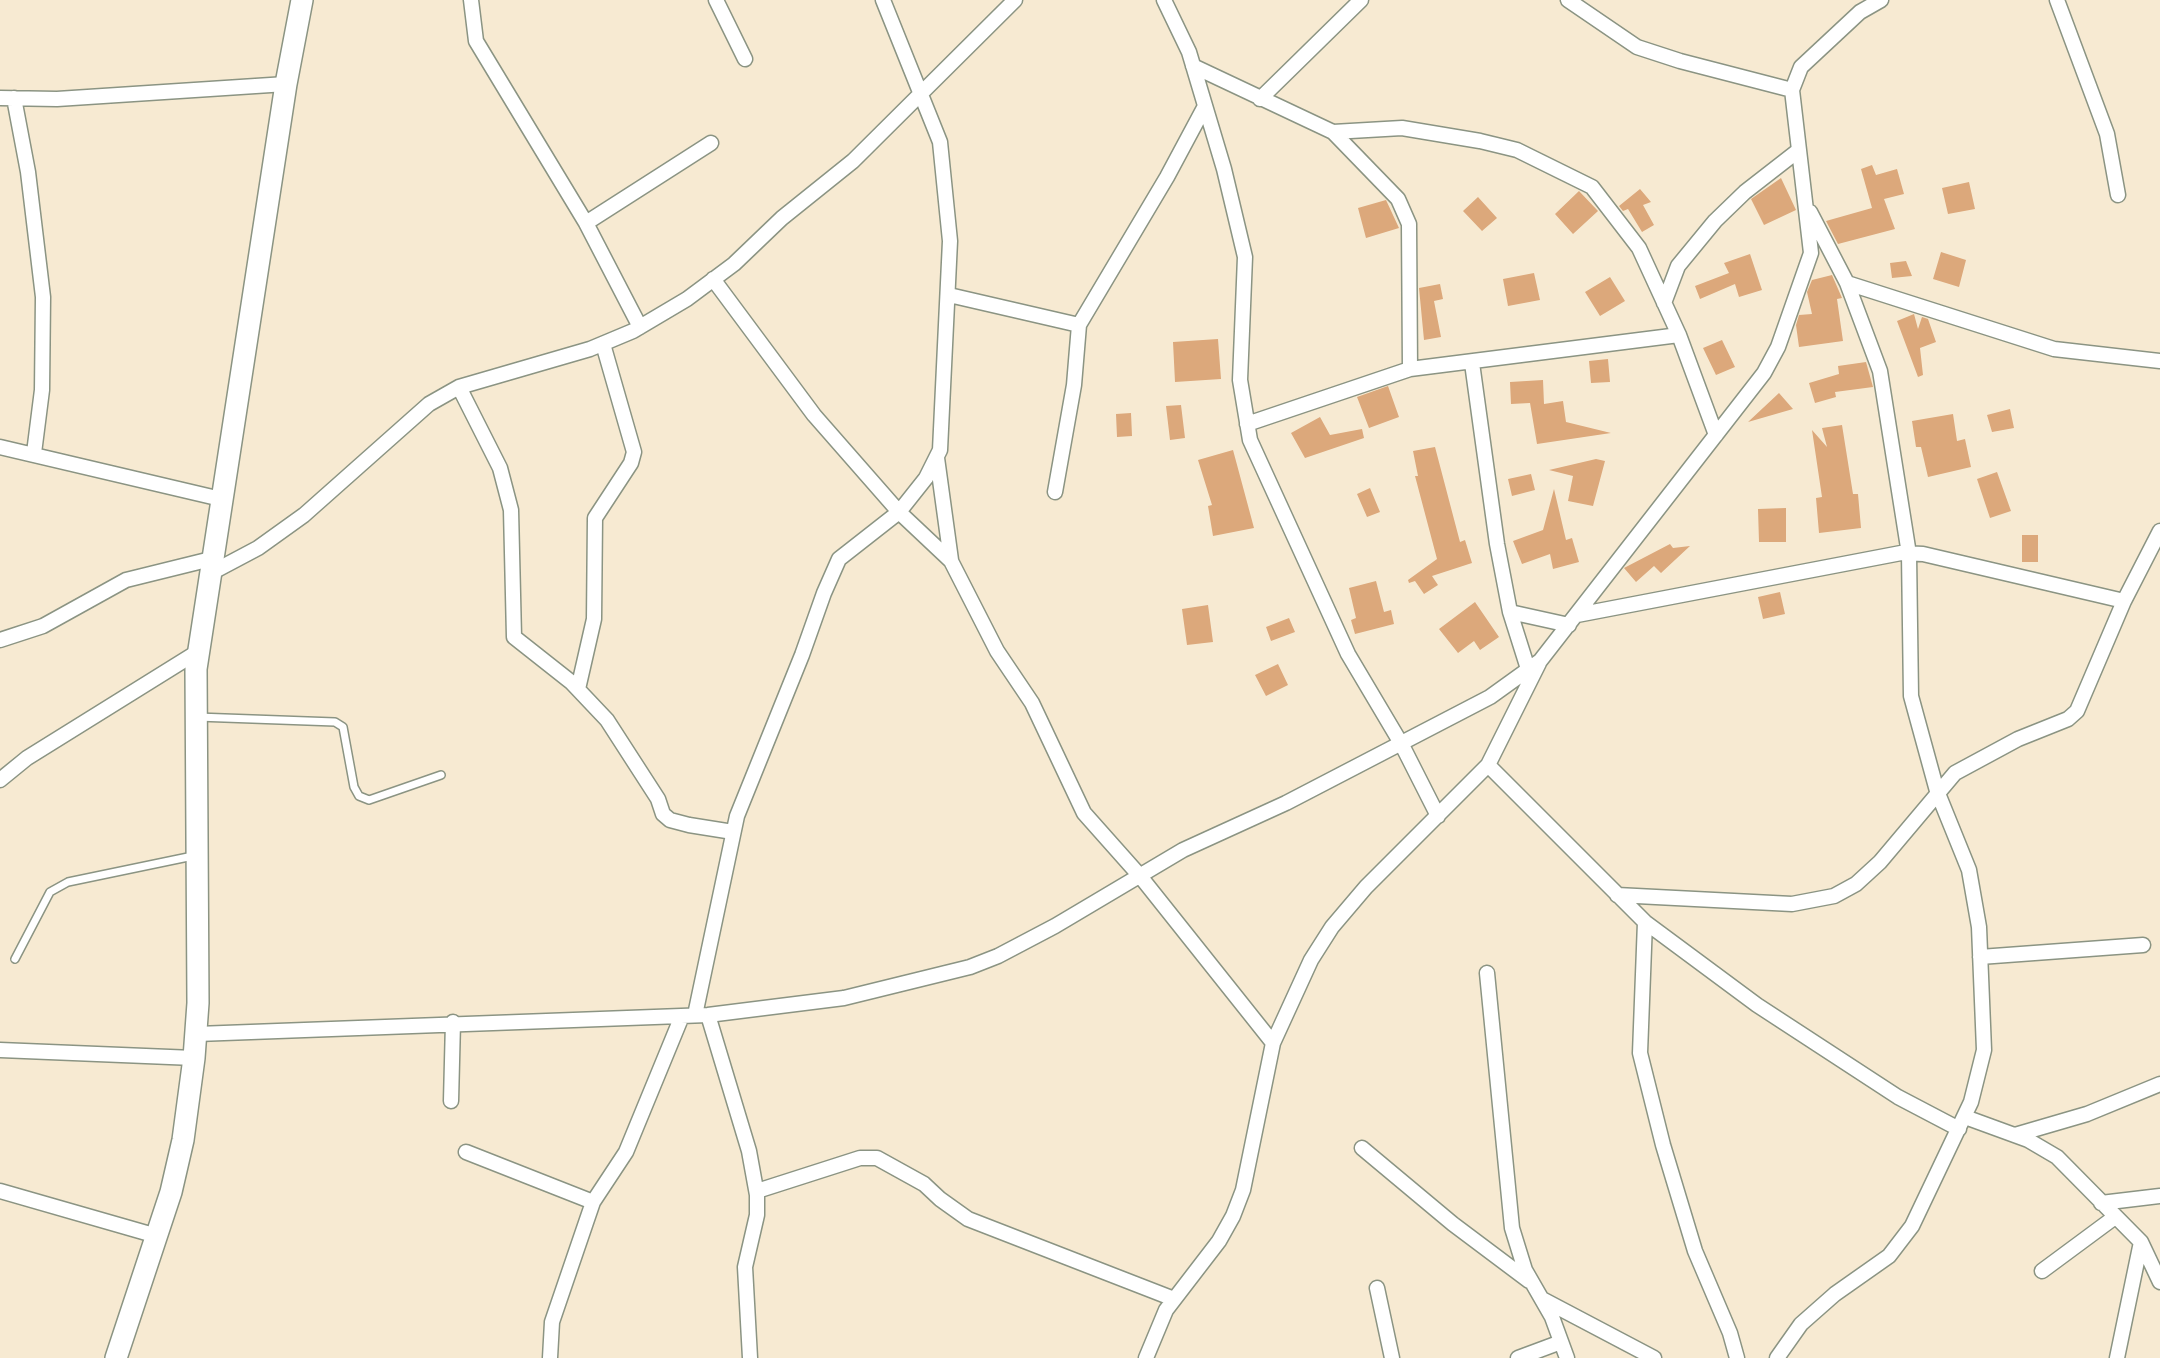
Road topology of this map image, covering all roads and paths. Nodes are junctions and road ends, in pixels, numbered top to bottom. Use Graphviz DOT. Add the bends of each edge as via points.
graph roads {
  1 [pos="302,0"];
  2 [pos="471,0"];
  3 [pos="716,0"];
  4 [pos="883,0"];
  5 [pos="1014,0"];
  6 [pos="1164,0"];
  7 [pos="1362,0"];
  8 [pos="1568,0"];
  9 [pos="1881,0"];
  10 [pos="2057,0"];
  11 [pos="1861,6"];
  12 [pos="745,59"];
  13 [pos="1193,66"];
  14 [pos="286,84"];
  15 [pos="1792,90"];
  16 [pos="920,96"];
  17 [pos="7,98"];
  18 [pos="1260,99"];
  19 [pos="1205,106"];
  20 [pos="1333,132"];
  21 [pos="711,143"];
  22 [pos="1799,150"];
  23 [pos="2118,195"];
  24 [pos="1806,205"];
  25 [pos="586,223"];
  26 [pos="713,279"];
  27 [pos="1847,283"];
  28 [pos="949,295"];
  29 [pos="1664,303"];
  30 [pos="1079,325"];
  31 [pos="640,327"];
  32 [pos="1679,335"];
  33 [pos="603,344"];
  34 [pos="2160,361"];
  35 [pos="1472,363"];
  36 [pos="1410,369"];
  37 [pos="459,387"];
  38 [pos="1247,424"];
  39 [pos="1716,435"];
  40 [pos="0,447"];
  41 [pos="34,453"];
  42 [pos="937,458"];
  43 [pos="1055,492"];
  44 [pos="220,499"];
  45 [pos="899,512"];
  46 [pos="2160,531"];
  47 [pos="1909,554"];
  48 [pos="951,561"];
  49 [pos="210,566"];
  50 [pos="2124,601"];
  51 [pos="1510,612"];
  52 [pos="1573,620"];
  53 [pos="0,640"];
  54 [pos="199,651"];
  55 [pos="1534,665"];
  56 [pos="578,689"];
  57 [pos="197,717"];
  58 [pos="1402,745"];
  59 [pos="1488,765"];
  60 [pos="440,775"];
  61 [pos="0,780"];
  62 [pos="1937,791"];
  63 [pos="1438,816"];
  64 [pos="733,832"];
  65 [pos="197,856"];
  66 [pos="1140,876"];
  67 [pos="1617,895"];
  68 [pos="1644,922"];
  69 [pos="2143,945"];
  70 [pos="1980,957"];
  71 [pos="15,959"];
  72 [pos="1487,973"];
  73 [pos="695,1015"];
  74 [pos="453,1022"];
  75 [pos="197,1034"];
  76 [pos="1273,1043"];
  77 [pos="0,1051"];
  78 [pos="194,1058"];
  79 [pos="2160,1084"];
  80 [pos="450,1101"];
  81 [pos="1962,1123"];
  82 [pos="2015,1135"];
  83 [pos="1362,1147"];
  84 [pos="466,1152"];
  85 [pos="0,1191"];
  86 [pos="757,1191"];
  87 [pos="2160,1196"];
  88 [pos="593,1202"];
  89 [pos="2101,1203"];
  90 [pos="2115,1217"];
  91 [pos="156,1236"];
  92 [pos="2141,1242"];
  93 [pos="2042,1271"];
  94 [pos="2160,1282"];
  95 [pos="1533,1284"];
  96 [pos="1377,1288"];
  97 [pos="1174,1299"];
  98 [pos="1542,1299"];
  99 [pos="1561,1342"];
  100 [pos="116,1358"];
  101 [pos="550,1358"];
  102 [pos="750,1358"];
  103 [pos="1146,1358"];
  104 [pos="1392,1358"];
  105 [pos="1518,1358"];
  106 [pos="1567,1358"];
  107 [pos="1654,1358"];
  108 [pos="1737,1358"];
  109 [pos="1777,1358"];
  110 [pos="2117,1358"];
  1 -- 14 [label="street"];
  2 -- 25 [label="street" via="475,41"];
  3 -- 12 [label="street"];
  4 -- 16 [label="street"];
  5 -- 16 [label="street"];
  6 -- 13 [label="street"];
  7 -- 18 [label="street"];
  8 -- 15 [label="street" via="1637,47"];
  9 -- 11 [label="street"];
  10 -- 23 [label="street" via="2107,134"];
  11 -- 15 [label="street" via="1801,67"];
  13 -- 18 [label="street"];
  13 -- 19 [label="street"];
  14 -- 17 [label="street" via="57,99"];
  14 -- 44 [label="street"];
  15 -- 22 [label="street"];
  16 -- 26 [label="street" via="853,161"];
  16 -- 28 [label="street" via="940,142 950,241"];
  17 -- 41 [label="street" via="28,172 43,297 42,390"];
  18 -- 20 [label="street"];
  19 -- 30 [label="street"];
  19 -- 38 [label="street" via="1245,257 1240,380"];
  20 -- 29 [label="street" via="1402,128 1480,141 1517,150 1592,187 1639,248"];
  20 -- 36 [label="street" via="1398,199 1409,224"];
  21 -- 25 [label="street"];
  22 -- 24 [label="street"];
  22 -- 29 [label="street" via="1715,221 1678,266"];
  24 -- 27 [label="street"];
  24 -- 39 [label="street" via="1811,253 1779,347"];
  25 -- 31 [label="street"];
  26 -- 31 [label="street"];
  26 -- 45 [label="street" via="807,407"];
  27 -- 34 [label="street" via="2054,349"];
  27 -- 47 [label="street" via="1880,371"];
  28 -- 30 [label="street"];
  28 -- 42 [label="street" via="943,429"];
  29 -- 32 [label="street"];
  30 -- 43 [label="street" via="1074,385"];
  31 -- 33 [label="street"];
  32 -- 35 [label="street"];
  32 -- 39 [label="street"];
  33 -- 37 [label="street"];
  33 -- 56 [label="street" via="634,452 595,518 594,619"];
  35 -- 36 [label="street"];
  35 -- 51 [label="street"];
  36 -- 38 [label="street"];
  37 -- 49 [label="street" via="429,404 304,515 258,548"];
  37 -- 56 [label="street" via="500,468 512,510 514,637"];
  38 -- 58 [label="street" via="1292,536 1348,654"];
  39 -- 52 [label="street"];
  40 -- 41 [label="street"];
  41 -- 44 [label="street"];
  42 -- 45 [label="street"];
  42 -- 48 [label="street"];
  44 -- 49 [label="street"];
  45 -- 48 [label="street"];
  45 -- 64 [label="street" via="839,559 748,783"];
  46 -- 50 [label="street"];
  47 -- 50 [label="street"];
  47 -- 52 [label="street" via="1880,556"];
  47 -- 62 [label="street" via="1911,696"];
  48 -- 66 [label="street" via="997,651 1032,703 1084,813"];
  49 -- 53 [label="street" via="126,580 43,626"];
  49 -- 54 [label="street"];
  50 -- 62 [label="street" via="2083,702 2072,717 1973,762"];
  51 -- 52 [label="street"];
  51 -- 55 [label="street"];
  52 -- 55 [label="street"];
  54 -- 57 [label="street"];
  54 -- 61 [label="street" via="27,758"];
  55 -- 58 [label="street" via="1490,697"];
  55 -- 59 [label="street"];
  56 -- 64 [label="street" via="607,720 663,814 689,825"];
  57 -- 60 [label="lane" via="335,722 343,727 355,788 369,800"];
  57 -- 65 [label="street"];
  58 -- 63 [label="street"];
  58 -- 66 [label="street" via="1183,850"];
  59 -- 63 [label="street"];
  59 -- 67 [label="street"];
  62 -- 67 [label="street" via="1880,862 1834,896 1792,904"];
  62 -- 70 [label="street" via="1969,870"];
  63 -- 76 [label="street" via="1332,927 1311,960"];
  64 -- 73 [label="street"];
  65 -- 71 [label="lane" via="68,882 50,892"];
  65 -- 75 [label="street"];
  66 -- 73 [label="street" via="1043,932 970,967 844,998"];
  66 -- 76 [label="street"];
  67 -- 68 [label="street"];
  68 -- 81 [label="street" via="1768,1012 1898,1097"];
  68 -- 108 [label="street" via="1640,1053 1695,1251"];
  69 -- 70 [label="street"];
  70 -- 81 [label="street" via="1984,1050"];
  72 -- 95 [label="street" via="1512,1228 1518,1254"];
  73 -- 74 [label="street"];
  73 -- 86 [label="street" via="749,1151"];
  73 -- 88 [label="street" via="625,1152"];
  74 -- 75 [label="street"];
  74 -- 80 [label="street"];
  75 -- 78 [label="street"];
  76 -- 97 [label="street" via="1233,1216"];
  77 -- 78 [label="street"];
  78 -- 91 [label="street" via="183,1140"];
  79 -- 82 [label="street" via="2087,1114"];
  81 -- 82 [label="street"];
  81 -- 109 [label="street" via="1912,1226 1889,1256 1801,1324"];
  82 -- 89 [label="street" via="2057,1157"];
  83 -- 95 [label="street"];
  84 -- 88 [label="street"];
  85 -- 91 [label="street"];
  86 -- 97 [label="street" via="860,1158 877,1158 924,1184 968,1219"];
  86 -- 102 [label="street" via="757,1215 745,1267"];
  87 -- 89 [label="street"];
  88 -- 101 [label="street" via="552,1322"];
  89 -- 90 [label="street"];
  90 -- 92 [label="street"];
  90 -- 93 [label="street"];
  91 -- 100 [label="street"];
  92 -- 94 [label="street"];
  92 -- 110 [label="street"];
  95 -- 98 [label="street"];
  96 -- 104 [label="street"];
  97 -- 103 [label="street"];
  98 -- 99 [label="street"];
  98 -- 107 [label="street"];
  99 -- 105 [label="street"];
  99 -- 106 [label="street"];
}
